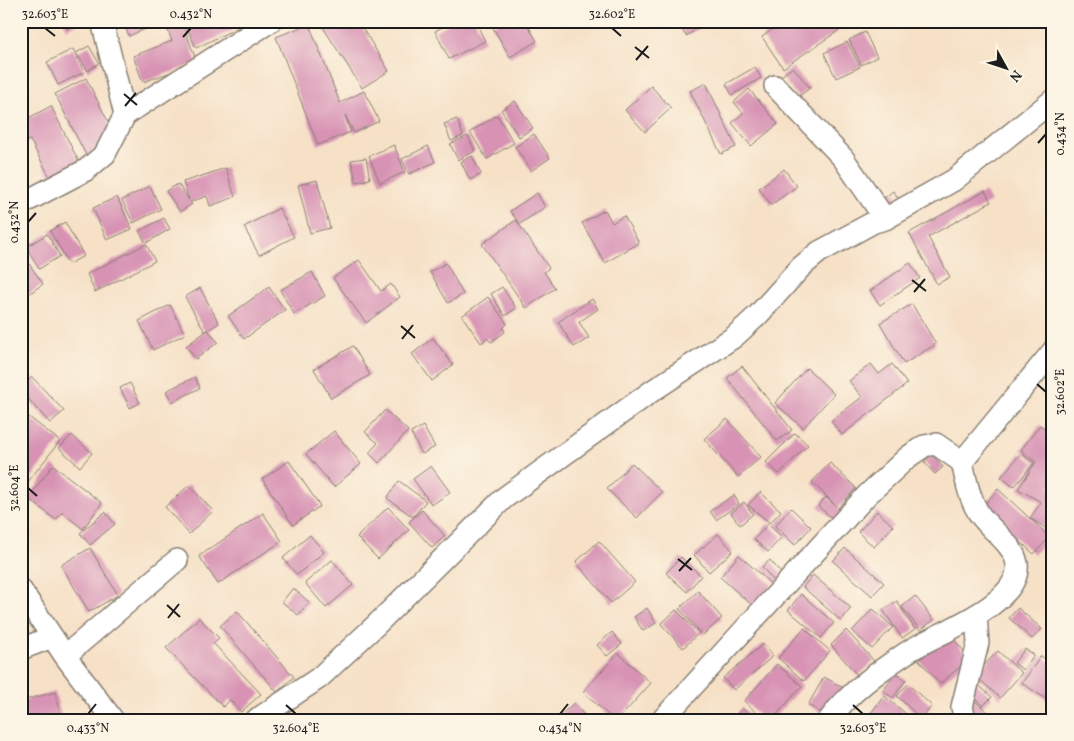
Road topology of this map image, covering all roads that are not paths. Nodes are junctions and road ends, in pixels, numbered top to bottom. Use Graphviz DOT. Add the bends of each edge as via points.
graph roads {
  1 [pos="102,21"];
  2 [pos="271,21"];
  3 [pos="775,86"];
  4 [pos="1053,100"];
  5 [pos="125,115"];
  6 [pos="21,204"];
  7 [pos="886,219"];
  8 [pos="1053,351"];
  9 [pos="962,462"];
  10 [pos="177,560"];
  11 [pos="21,590"];
  12 [pos="976,615"];
  13 [pos="52,637"];
  14 [pos="21,649"];
  15 [pos="65,656"];
  16 [pos="113,720"];
  17 [pos="256,720"];
  18 [pos="662,720"];
  19 [pos="828,720"];
  20 [pos="965,720"];
  1 -- 5 [label="street"];
  2 -- 5 [label="street"];
  3 -- 7 [label="street" via="843,158"];
  4 -- 7 [label="street" via="954,180"];
  5 -- 6 [label="street" via="105,154 86,170"];
  7 -- 17 [label="street" via="874,222 819,252 734,337 652,391 504,498 319,678"];
  8 -- 9 [label="street"];
  9 -- 12 [label="street" via="968,491 979,513 1017,563 1015,576 1006,592 990,608"];
  9 -- 18 [label="street" via="936,444 924,446 908,457 867,495"];
  10 -- 15 [label="street"];
  11 -- 13 [label="street"];
  12 -- 19 [label="street" via="891,663"];
  12 -- 20 [label="street" via="978,643 962,707"];
  13 -- 14 [label="street"];
  13 -- 15 [label="street"];
  15 -- 16 [label="street"];
}
